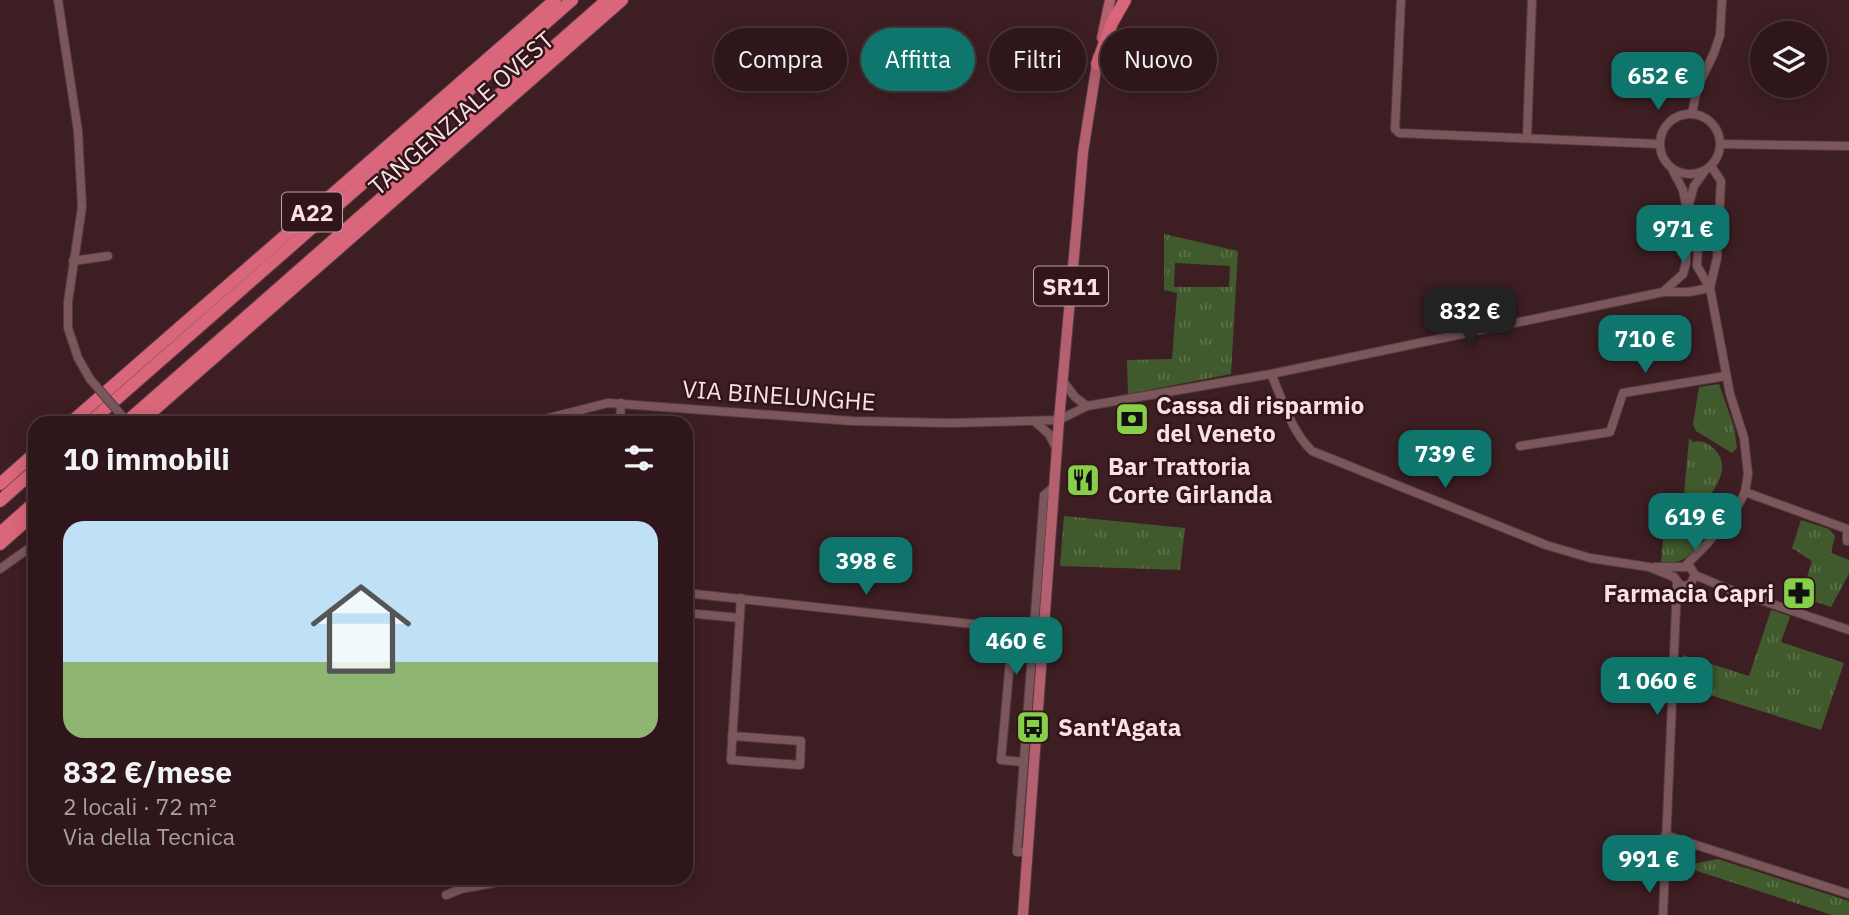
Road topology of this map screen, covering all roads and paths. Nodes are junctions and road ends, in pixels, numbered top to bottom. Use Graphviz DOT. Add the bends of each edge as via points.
graph roads {
  1 [pos="58,0"];
  2 [pos="555,0"];
  3 [pos="572,0"];
  4 [pos="607,0"];
  5 [pos="622,0"];
  6 [pos="1110,0"];
  7 [pos="1125,0"];
  8 [pos="1401,0"];
  9 [pos="1532,0"];
  10 [pos="1722,0"];
  11 [pos="1097,64"];
  12 [pos="1692,114"];
  13 [pos="1527,138"];
  14 [pos="1659,144"];
  15 [pos="1720,144"];
  16 [pos="1849,146"];
  17 [pos="1671,169"];
  18 [pos="1708,169"];
  19 [pos="1687,210"];
  20 [pos="1686,224"];
  21 [pos="108,256"];
  22 [pos="73,261"];
  23 [pos="1710,288"];
  24 [pos="1663,292"];
  25 [pos="1271,374"];
  26 [pos="1727,376"];
  27 [pos="1063,382"];
  28 [pos="621,403"];
  29 [pos="1087,406"];
  30 [pos="78,416"];
  31 [pos="97,416"];
  32 [pos="120,416"];
  33 [pos="136,416"];
  34 [pos="147,416"];
  35 [pos="557,416"];
  36 [pos="620,416"];
  37 [pos="1059,420"];
  38 [pos="1034,421"];
  39 [pos="1520,446"];
  40 [pos="1058,452"];
  41 [pos="28,459"];
  42 [pos="28,476"];
  43 [pos="0,484"];
  44 [pos="1745,492"];
  45 [pos="0,501"];
  46 [pos="28,508"];
  47 [pos="28,519"];
  48 [pos="0,533"];
  49 [pos="1847,541"];
  50 [pos="0,544"];
  51 [pos="28,549"];
  52 [pos="0,569"];
  53 [pos="1685,576"];
  54 [pos="693,594"];
  55 [pos="741,598"];
  56 [pos="693,614"];
  57 [pos="740,618"];
  58 [pos="1013,628"];
  59 [pos="1849,630"];
  60 [pos="1039,631"];
  61 [pos="732,736"];
  62 [pos="1024,762"];
  63 [pos="1665,835"];
  64 [pos="1028,852"];
  65 [pos="482,885"];
  66 [pos="1849,894"];
  67 [pos="446,895"];
  68 [pos="1023,915"];
  69 [pos="1662,915"];
  1 -- 22 [label="street" via="78,131 82,195"];
  2 -- 30 [label="highway, A22"];
  3 -- 31 [label="highway, A22"];
  4 -- 33 [label="highway, TANGENZIALE OVEST"];
  5 -- 34 [label="highway, TANGENZIALE OVEST"];
  6 -- 11 [label="main road, SR11"];
  7 -- 11 [label="highway"];
  8 -- 13 [label="street" via="1395,129 1404,134"];
  9 -- 13 [label="street"];
  10 -- 12 [label="street" via="1720,35"];
  11 -- 27 [label="main road, SR11" via="1083,152"];
  12 -- 14 [label="street" via="1669,122"];
  12 -- 15 [label="street" via="1712,123"];
  13 -- 14 [label="street"];
  14 -- 17 [label="street"];
  15 -- 16 [label="street"];
  15 -- 18 [label="street"];
  17 -- 18 [label="street" via="1693,175"];
  17 -- 19 [label="street" via="1683,190"];
  18 -- 19 [label="street" via="1694,186"];
  18 -- 23 [label="street" via="1721,181 1717,258"];
  19 -- 20 [label="street"];
  20 -- 23 [label="street" via="1698,247 1697,266"];
  20 -- 24 [label="street" via="1683,274"];
  21 -- 22 [label="street"];
  22 -- 32 [label="street, bridge" via="68,328 90,379"];
  23 -- 24 [label="street"];
  23 -- 26 [label="street"];
  24 -- 25 [label="street"];
  25 -- 29 [label="street"];
  25 -- 53 [label="street" via="1294,428 1312,451 1545,545"];
  26 -- 39 [label="street" via="1623,393 1610,432"];
  26 -- 44 [label="street" via="1744,438"];
  27 -- 29 [label="street"];
  27 -- 37 [label="main road, SR11"];
  28 -- 35 [label="street, VIA BINELUNGHE"];
  28 -- 36 [label="street"];
  28 -- 38 [label="street, VIA BINELUNGHE" via="852,421"];
  29 -- 37 [label="street"];
  37 -- 38 [label="street, VIA BINELUNGHE"];
  37 -- 40 [label="main road, SR11"];
  38 -- 40 [label="street" via="1049,434"];
  40 -- 60 [label="main road, SR11" via="1048,513"];
  41 -- 43 [label="highway"];
  42 -- 45 [label="highway"];
  44 -- 49 [label="street" via="1847,529"];
  44 -- 53 [label="street"];
  46 -- 48 [label="highway"];
  47 -- 50 [label="highway"];
  51 -- 52 [label="street"];
  53 -- 59 [label="street"];
  53 -- 63 [label="street" via="1676,601"];
  54 -- 55 [label="street"];
  55 -- 57 [label="street"];
  55 -- 58 [label="street"];
  56 -- 57 [label="street"];
  57 -- 61 [label="street"];
  58 -- 60 [label="street"];
  58 -- 62 [label="street" via="1001,760"];
  60 -- 62 [label="street"];
  60 -- 64 [label="main road, SR11"];
  61 -- 61 [label="street" via="801,741 800,765 731,760"];
  62 -- 64 [label="street" via="1017,852"];
  63 -- 66 [label="street"];
  63 -- 69 [label="street"];
  64 -- 68 [label="main road, SR11"];
  65 -- 67 [label="street"];
}
